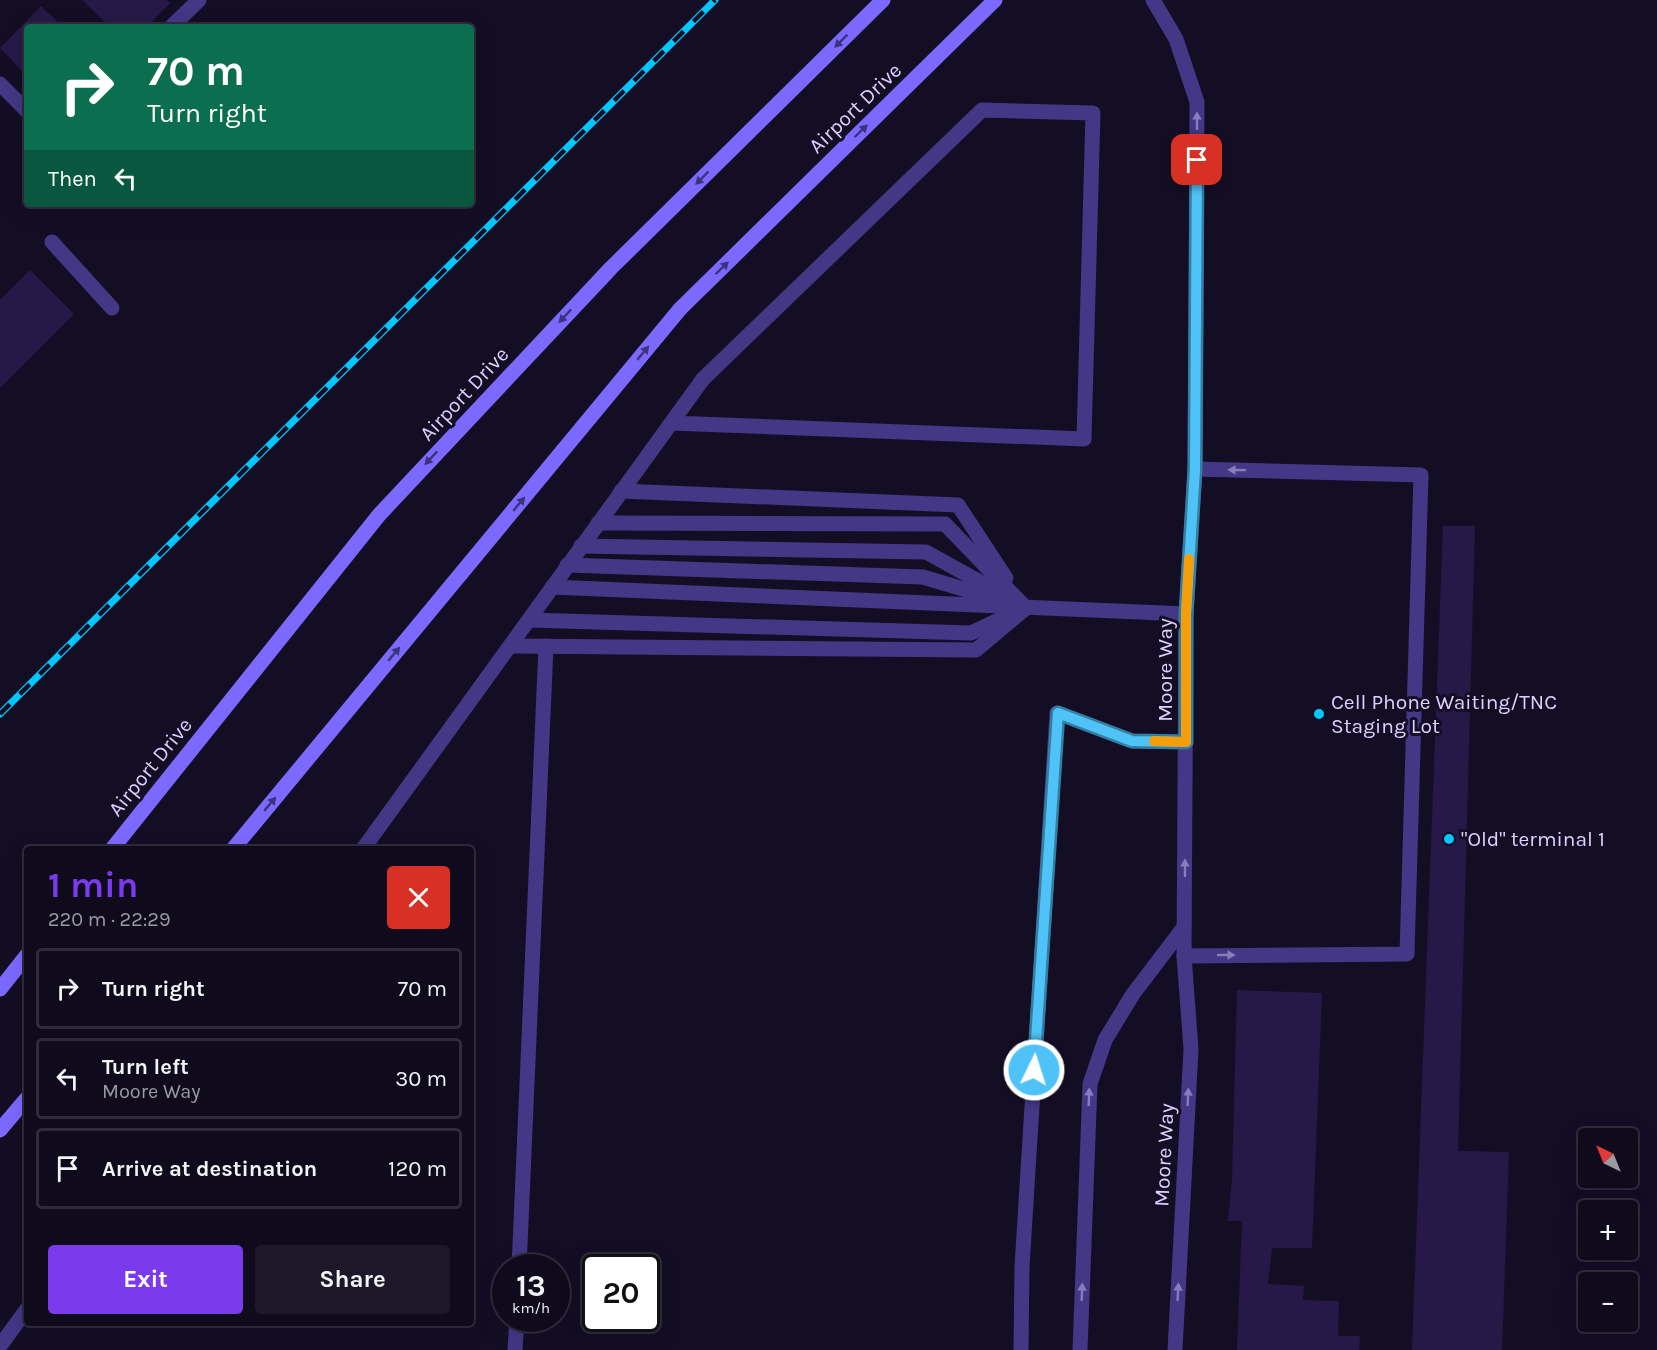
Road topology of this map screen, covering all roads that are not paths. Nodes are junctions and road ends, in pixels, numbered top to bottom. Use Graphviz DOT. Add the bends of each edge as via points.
graph roads {
  1 [pos="199,0"];
  2 [pos="883,0"];
  3 [pos="994,0"];
  4 [pos="1154,0"];
  5 [pos="174,24"];
  6 [pos="0,84"];
  7 [pos="24,108"];
  8 [pos="52,242"];
  9 [pos="112,308"];
  10 [pos="671,423"];
  11 [pos="1195,469"];
  12 [pos="621,491"];
  13 [pos="598,523"];
  14 [pos="581,546"];
  15 [pos="567,565"];
  16 [pos="552,587"];
  17 [pos="1026,608"];
  18 [pos="1186,614"];
  19 [pos="529,620"];
  20 [pos="512,646"];
  21 [pos="546,646"];
  22 [pos="1186,742"];
  23 [pos="114,846"];
  24 [pos="235,846"];
  25 [pos="365,846"];
  26 [pos="1184,927"];
  27 [pos="1184,956"];
  28 [pos="24,959"];
  29 [pos="0,988"];
  30 [pos="24,1102"];
  31 [pos="0,1130"];
  32 [pos="520,1254"];
  33 [pos="24,1313"];
  34 [pos="516,1332"];
  35 [pos="0,1346"];
  36 [pos="515,1350"];
  37 [pos="1021,1350"];
  38 [pos="1080,1350"];
  39 [pos="1175,1350"];
  1 -- 5 [label="street"];
  2 -- 23 [label="main road, Airport Drive, one-way" via="610,268 379,515"];
  24 -- 3 [label="main road, Airport Drive, one-way" via="680,309"];
  11 -- 4 [label="street, Moore Way, one-way" via="1197,102 1176,39"];
  6 -- 7 [label="street"];
  8 -- 9 [label="street"];
  10 -- 10 [label="street" via="703,379 982,110 1093,112 1084,439"];
  10 -- 12 [label="street"];
  11 -- 18 [label="street, Moore Way"];
  27 -- 11 [label="street, one-way" via="1407,954 1421,488 1421,476"];
  12 -- 13 [label="street"];
  12 -- 17 [label="street" via="958,505"];
  13 -- 14 [label="street"];
  13 -- 17 [label="street" via="945,524"];
  14 -- 15 [label="street"];
  14 -- 17 [label="street" via="926,552"];
  15 -- 16 [label="street"];
  15 -- 17 [label="street" via="923,576"];
  16 -- 17 [label="street"];
  16 -- 19 [label="street"];
  17 -- 18 [label="street"];
  17 -- 19 [label="street" via="971,633"];
  17 -- 21 [label="street" via="976,650"];
  18 -- 22 [label="street, Moore Way"];
  19 -- 20 [label="street"];
  20 -- 21 [label="street"];
  20 -- 25 [label="street"];
  21 -- 32 [label="street"];
  26 -- 22 [label="street, Moore Way, one-way"];
  22 -- 37 [label="street" via="1132,741 1058,713 1022,1267"];
  26 -- 27 [label="street, Moore Way"];
  38 -- 26 [label="street, one-way" via="1090,1084 1105,1040 1133,994"];
  39 -- 27 [label="street, Moore Way, one-way" via="1191,1049"];
  28 -- 29 [label="main road"];
  30 -- 31 [label="main road"];
  33 -- 35 [label="street"];
  34 -- 36 [label="street"];
}
